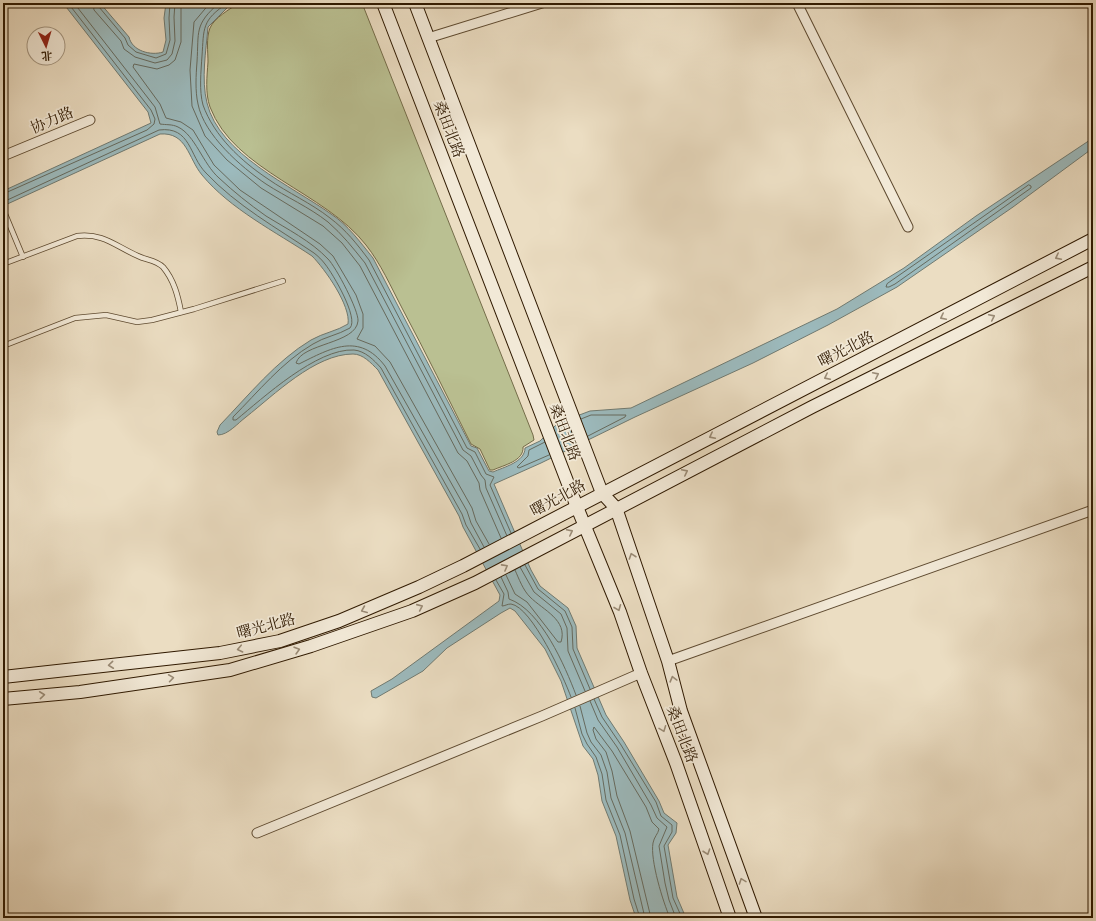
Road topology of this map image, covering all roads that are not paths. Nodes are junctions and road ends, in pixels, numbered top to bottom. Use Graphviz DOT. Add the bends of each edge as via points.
graph roads {
  1 [pos="383,3"];
  2 [pos="415,3"];
  3 [pos="542,3"];
  4 [pos="797,3"];
  5 [pos="428,38"];
  6 [pos="90,120"];
  7 [pos="3,156"];
  8 [pos="4,210"];
  9 [pos="908,227"];
  10 [pos="1093,239"];
  11 [pos="23,257"];
  12 [pos="3,264"];
  13 [pos="1093,267"];
  14 [pos="283,281"];
  15 [pos="181,312"];
  16 [pos="3,346"];
  17 [pos="602,493"];
  18 [pos="577,507"];
  19 [pos="616,508"];
  20 [pos="1093,510"];
  21 [pos="584,525"];
  22 [pos="668,661"];
  23 [pos="641,673"];
  24 [pos="3,677"];
  25 [pos="3,699"];
  26 [pos="258,833"];
  27 [pos="730,918"];
  28 [pos="756,918"];
  1 -- 18 [label="main road, 桑田北路"];
  2 -- 5 [label="main road, 桑田北路"];
  3 -- 5 [label="street"];
  4 -- 9 [label="street"];
  5 -- 17 [label="main road, 桑田北路"];
  6 -- 7 [label="street, 协力路"];
  8 -- 11 [label="lane"];
  10 -- 17 [label="main road, 曙光北路, one-way"];
  11 -- 12 [label="lane"];
  11 -- 15 [label="lane" via="77,236 90,235 107,239 139,256 158,262 177,292"];
  19 -- 13 [label="main road, 曙光北路, one-way"];
  14 -- 15 [label="lane"];
  15 -- 16 [label="lane" via="137,322 106,315 75,318"];
  17 -- 18 [label="main road, 曙光北路"];
  17 -- 19 [label="main road, 桑田北路"];
  18 -- 21 [label="main road, 桑田北路"];
  18 -- 24 [label="main road, 曙光北路, one-way" via="419,587 339,621 280,641 220,653"];
  19 -- 21 [label="main road, 曙光北路"];
  22 -- 19 [label="main road, 桑田北路, one-way"];
  20 -- 22 [label="street"];
  21 -- 23 [label="main road, 桑田北路, one-way" via="620,612"];
  25 -- 21 [label="main road, 曙光北路, one-way" via="80,692 230,670 311,646 412,611 475,583"];
  28 -- 22 [label="main road, 桑田北路, one-way" via="681,711"];
  23 -- 26 [label="street"];
  23 -- 27 [label="main road, 桑田北路, one-way" via="676,763"];
}
